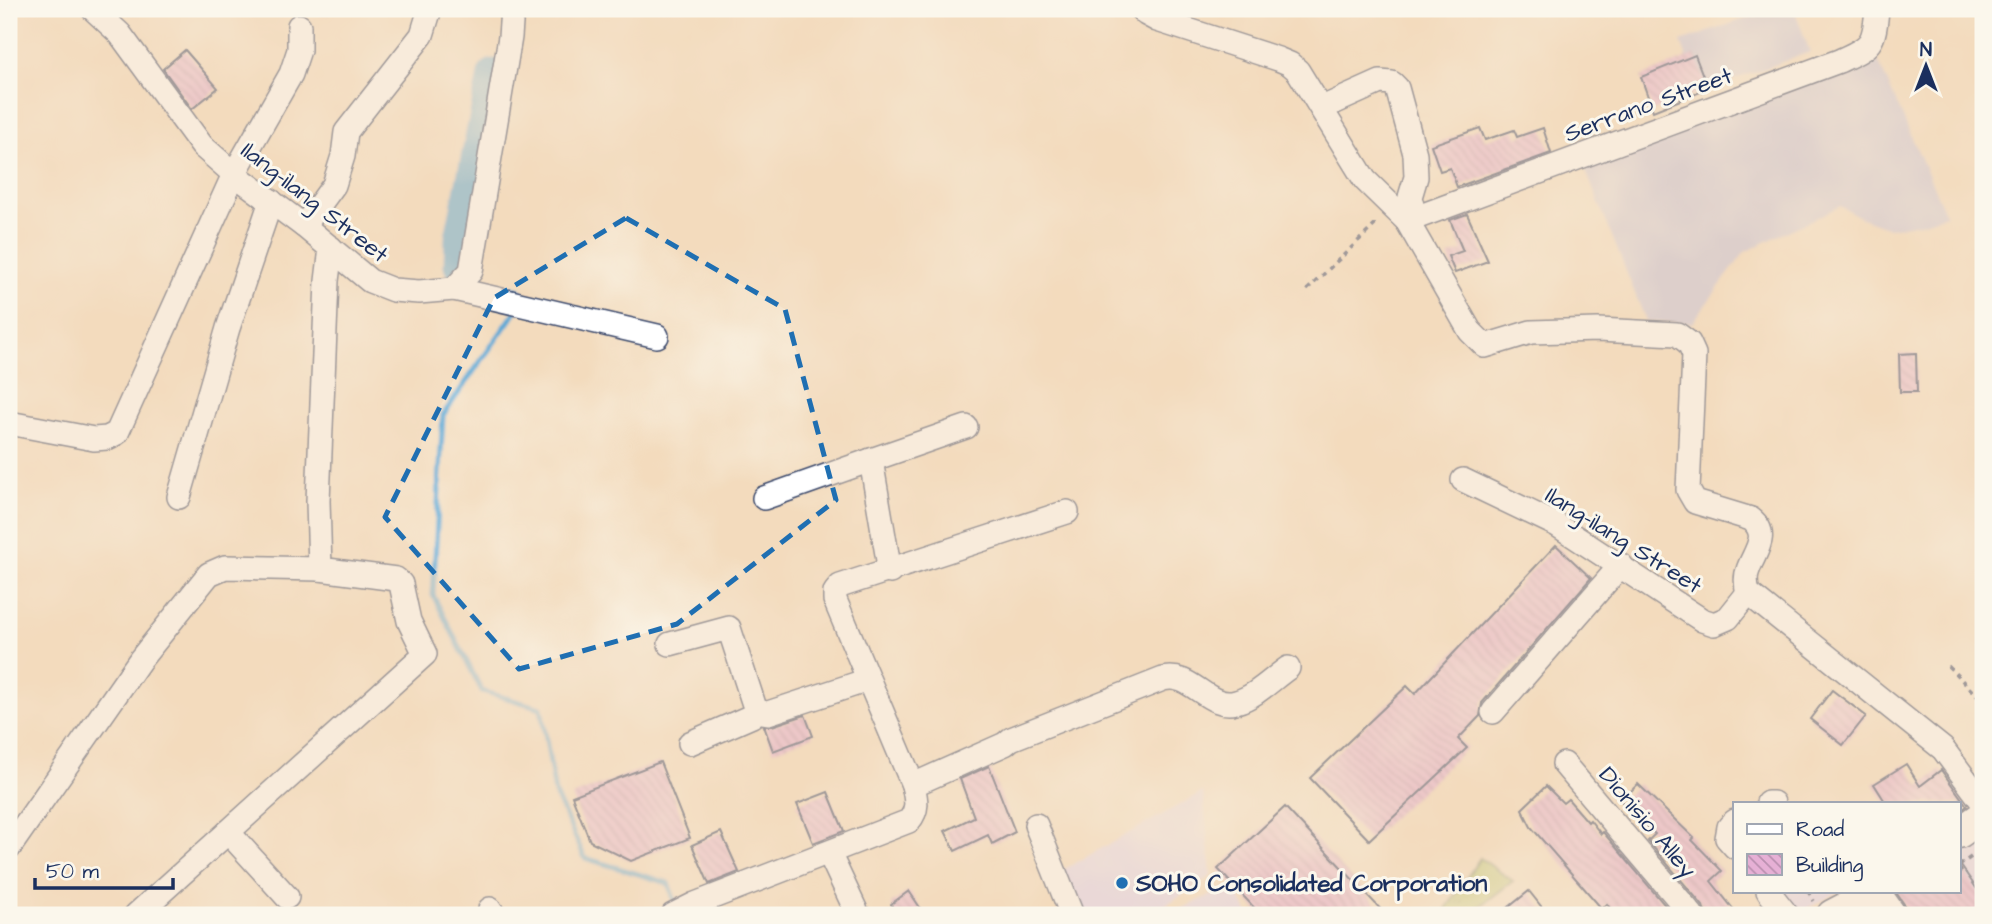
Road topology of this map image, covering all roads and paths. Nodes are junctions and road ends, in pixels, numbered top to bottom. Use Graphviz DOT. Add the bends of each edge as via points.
graph roads {
  1 [pos="93,9"];
  2 [pos="430,9"];
  3 [pos="512,9"];
  4 [pos="1142,9"];
  5 [pos="1877,9"];
  6 [pos="1173,16"];
  7 [pos="299,26"];
  8 [pos="1322,108"];
  9 [pos="234,174"];
  10 [pos="271,201"];
  11 [pos="1405,215"];
  12 [pos="304,226"];
  13 [pos="331,248"];
  14 [pos="454,289"];
  15 [pos="1307,290"];
  16 [pos="657,336"];
  17 [pos="9,423"];
  18 [pos="966,427"];
  19 [pos="871,460"];
  20 [pos="1463,480"];
  21 [pos="179,497"];
  22 [pos="764,498"];
  23 [pos="1067,512"];
  24 [pos="1620,565"];
  25 [pos="320,569"];
  26 [pos="890,572"];
  27 [pos="1748,593"];
  28 [pos="670,644"];
  29 [pos="1948,666"];
  30 [pos="1288,668"];
  31 [pos="868,680"];
  32 [pos="1983,702"];
  33 [pos="756,711"];
  34 [pos="1493,712"];
  35 [pos="690,743"];
  36 [pos="1564,764"];
  37 [pos="913,785"];
  38 [pos="1983,803"];
  39 [pos="1983,816"];
  40 [pos="1733,823"];
  41 [pos="1036,825"];
  42 [pos="228,832"];
  43 [pos="1960,832"];
  44 [pos="1733,846"];
  45 [pos="9,848"];
  46 [pos="1983,848"];
  47 [pos="829,853"];
  48 [pos="1960,866"];
  49 [pos="1960,869"];
  50 [pos="1964,876"];
  51 [pos="1770,892"];
  52 [pos="1876,892"];
  53 [pos="1879,892"];
  54 [pos="288,897"];
  55 [pos="1793,906"];
  56 [pos="136,915"];
  57 [pos="673,915"];
  58 [pos="858,915"];
  59 [pos="1072,915"];
  60 [pos="1692,915"];
  61 [pos="1832,915"];
  62 [pos="1895,915"];
  1 -- 9 [label="street, Ilang-ilang Street" via="120,34 202,146"];
  2 -- 12 [label="street" via="422,35 346,132 334,185"];
  3 -- 14 [label="street" via="474,258 471,271"];
  4 -- 6 [label="street" via="1146,14"];
  5 -- 11 [label="street, Serrano Street" via="1875,31 1866,48 1839,61"];
  6 -- 8 [label="street" via="1290,64"];
  7 -- 9 [label="street" via="299,50 291,74"];
  8 -- 11 [label="street" via="1365,180"];
  8 -- 11 [label="street" via="1380,82 1397,88 1415,154 1416,177"];
  9 -- 10 [label="street, Ilang-ilang Street"];
  9 -- 17 [label="street" via="117,433 94,439"];
  10 -- 12 [label="street, Ilang-ilang Street"];
  10 -- 21 [label="street"];
  11 -- 15 [label="path"];
  11 -- 27 [label="street" via="1470,331 1485,346 1531,332 1598,330 1677,334 1689,343 1694,354 1688,490 1695,502 1756,523 1761,541 1747,572"];
  12 -- 13 [label="street, Ilang-ilang Street"];
  13 -- 14 [label="street, Ilang-ilang Street" via="370,281 393,290"];
  13 -- 25 [label="street" via="318,501"];
  14 -- 16 [label="street, Ilang-ilang Street"];
  18 -- 19 [label="street"];
  19 -- 22 [label="street"];
  19 -- 26 [label="street"];
  20 -- 24 [label="street, Ilang-ilang Street" via="1557,525"];
  23 -- 26 [label="street"];
  24 -- 27 [label="street, Ilang-ilang Street" via="1714,624 1728,618"];
  24 -- 34 [label="street"];
  25 -- 42 [label="street" via="396,579 425,654"];
  25 -- 45 [label="street" via="225,567 209,574 140,660"];
  26 -- 31 [label="street" via="840,586 835,592"];
  27 -- 38 [label="street" via="1942,749"];
  28 -- 33 [label="street" via="729,628"];
  29 -- 32 [label="path"];
  30 -- 37 [label="street" via="1235,702 1216,700 1180,679 1163,679 1011,739"];
  31 -- 33 [label="street" via="768,713"];
  31 -- 37 [label="street"];
  33 -- 35 [label="street"];
  36 -- 60 [label="street, Dionisio Alley"];
  37 -- 47 [label="street" via="918,804 909,821"];
  39 -- 43 [label="main road"];
  40 -- 44 [label="street" via="1727,838"];
  41 -- 59 [label="street"];
  42 -- 54 [label="street"];
  42 -- 56 [label="street"];
  46 -- 48 [label="path"];
  47 -- 57 [label="street"];
  47 -- 58 [label="street"];
  49 -- 50 [label="path"];
  51 -- 55 [label="street"];
  52 -- 61 [label="main road"];
  53 -- 62 [label="street"];
}
